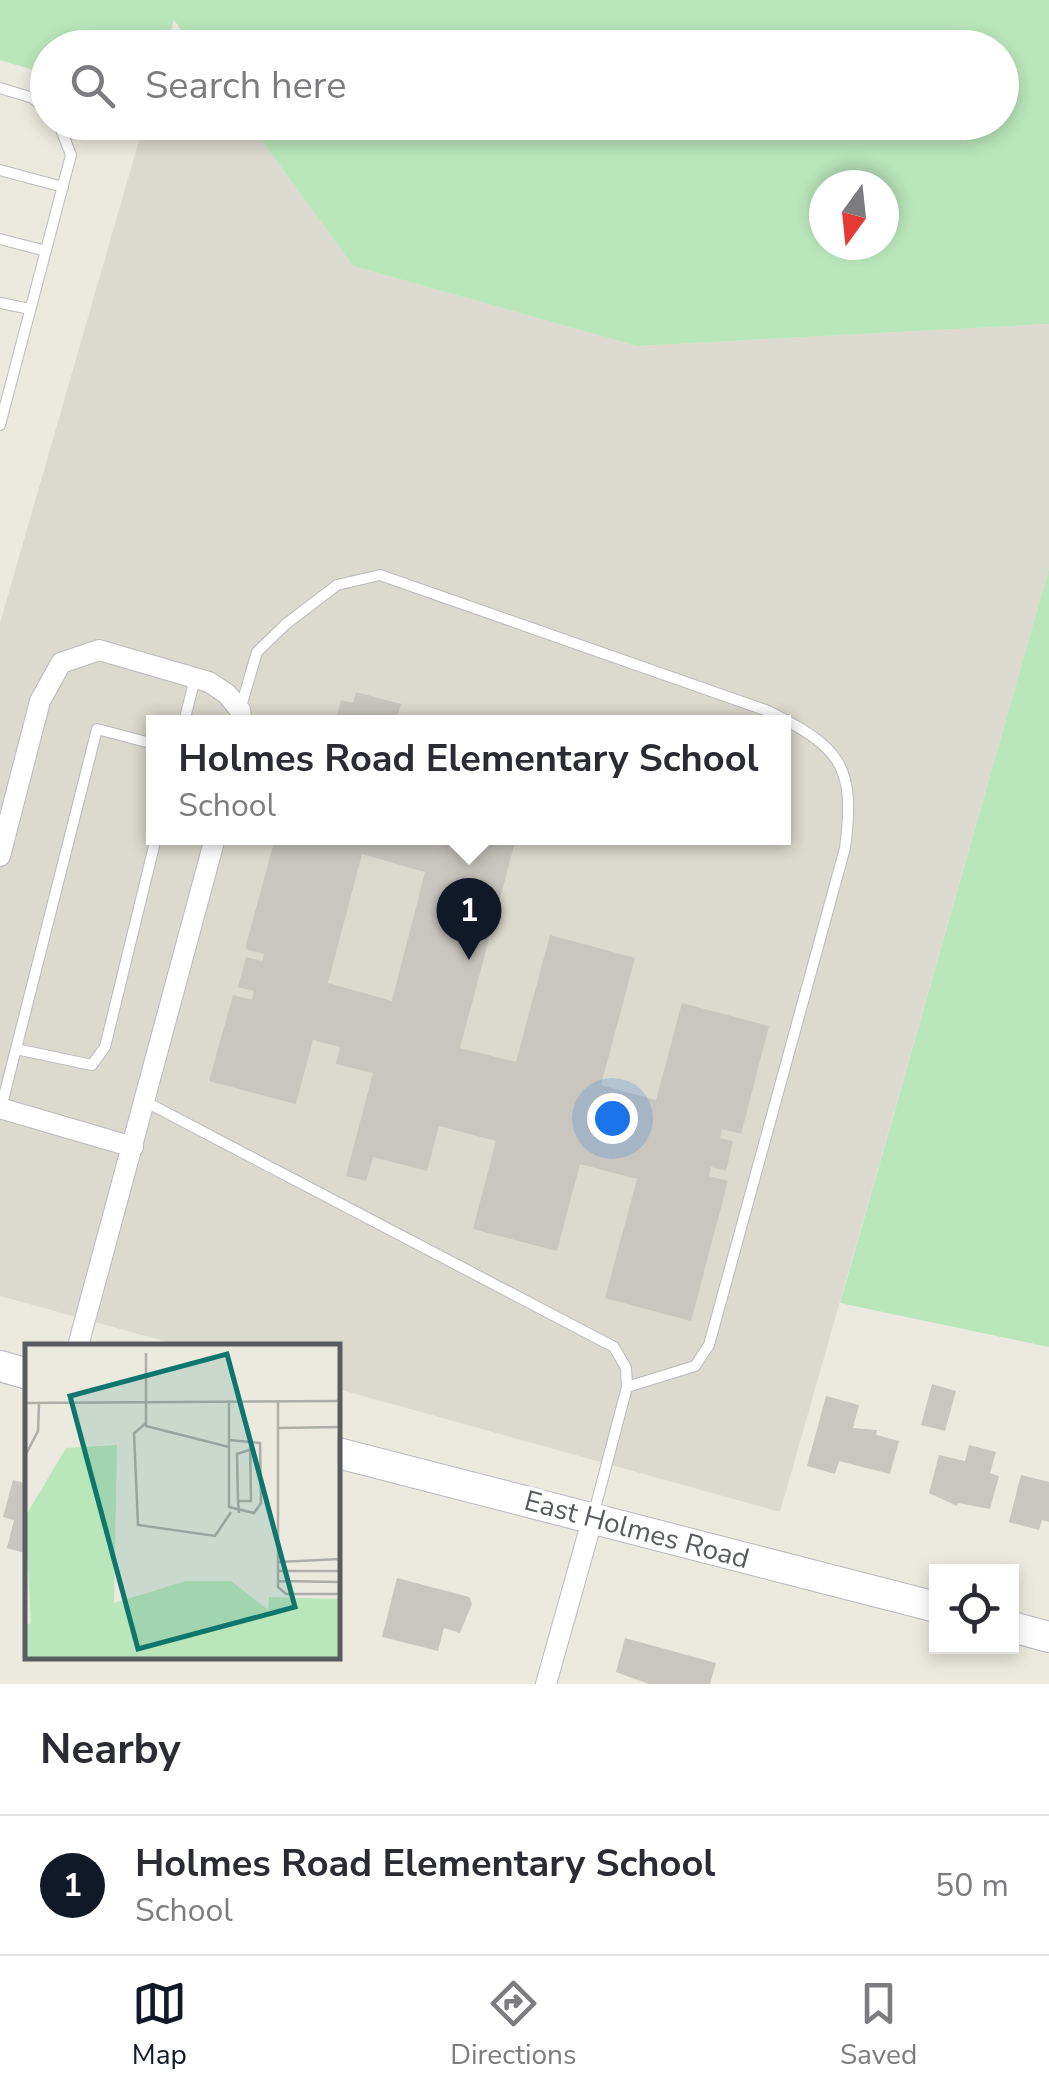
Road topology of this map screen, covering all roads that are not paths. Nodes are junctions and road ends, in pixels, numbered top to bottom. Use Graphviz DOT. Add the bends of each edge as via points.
graph roads {
  1 [pos="0,88"];
  2 [pos="30,97"];
  3 [pos="65,140"];
  4 [pos="0,170"];
  5 [pos="63,187"];
  6 [pos="0,239"];
  7 [pos="46,251"];
  8 [pos="0,302"];
  9 [pos="30,309"];
  10 [pos="0,425"];
  11 [pos="195,678"];
  12 [pos="186,715"];
  13 [pos="239,715"];
  14 [pos="240,715"];
  15 [pos="776,715"];
  16 [pos="791,722"];
  17 [pos="146,742"];
  18 [pos="154,845"];
  19 [pos="213,845"];
  20 [pos="0,856"];
  21 [pos="16,1048"];
  22 [pos="146,1102"];
  23 [pos="0,1109"];
  24 [pos="133,1147"];
  25 [pos="79,1344"];
  26 [pos="0,1366"];
  27 [pos="25,1373"];
  28 [pos="628,1387"];
  29 [pos="340,1453"];
  30 [pos="593,1517"];
  31 [pos="929,1606"];
  32 [pos="1019,1629"];
  33 [pos="1049,1637"];
  34 [pos="546,1684"];
  1 -- 2 [label="lane"];
  3 -- 5 [label="lane" via="71,155"];
  4 -- 5 [label="lane"];
  5 -- 7 [label="lane"];
  6 -- 7 [label="lane"];
  7 -- 9 [label="lane"];
  8 -- 9 [label="lane"];
  9 -- 10 [label="lane"];
  11 -- 12 [label="lane"];
  11 -- 13 [label="street" via="228,694"];
  11 -- 20 [label="street" via="99,650 61,664 40,701"];
  14 -- 15 [label="lane" via="257,652 337,586 380,575"];
  16 -- 28 [label="lane" via="818,736 842,769 851,807 846,848 709,1346 695,1366"];
  17 -- 21 [label="lane" via="97,729"];
  18 -- 21 [label="lane" via="105,1048 92,1065"];
  19 -- 22 [label="street"];
  21 -- 23 [label="lane"];
  22 -- 24 [label="street"];
  22 -- 28 [label="lane" via="590,1331 614,1347"];
  23 -- 24 [label="street"];
  24 -- 25 [label="street"];
  26 -- 27 [label="main road"];
  28 -- 30 [label="lane"];
  29 -- 30 [label="main road, East Holmes Road"];
  30 -- 31 [label="main road, East Holmes Road"];
  30 -- 34 [label="street"];
  32 -- 33 [label="main road"];
}
